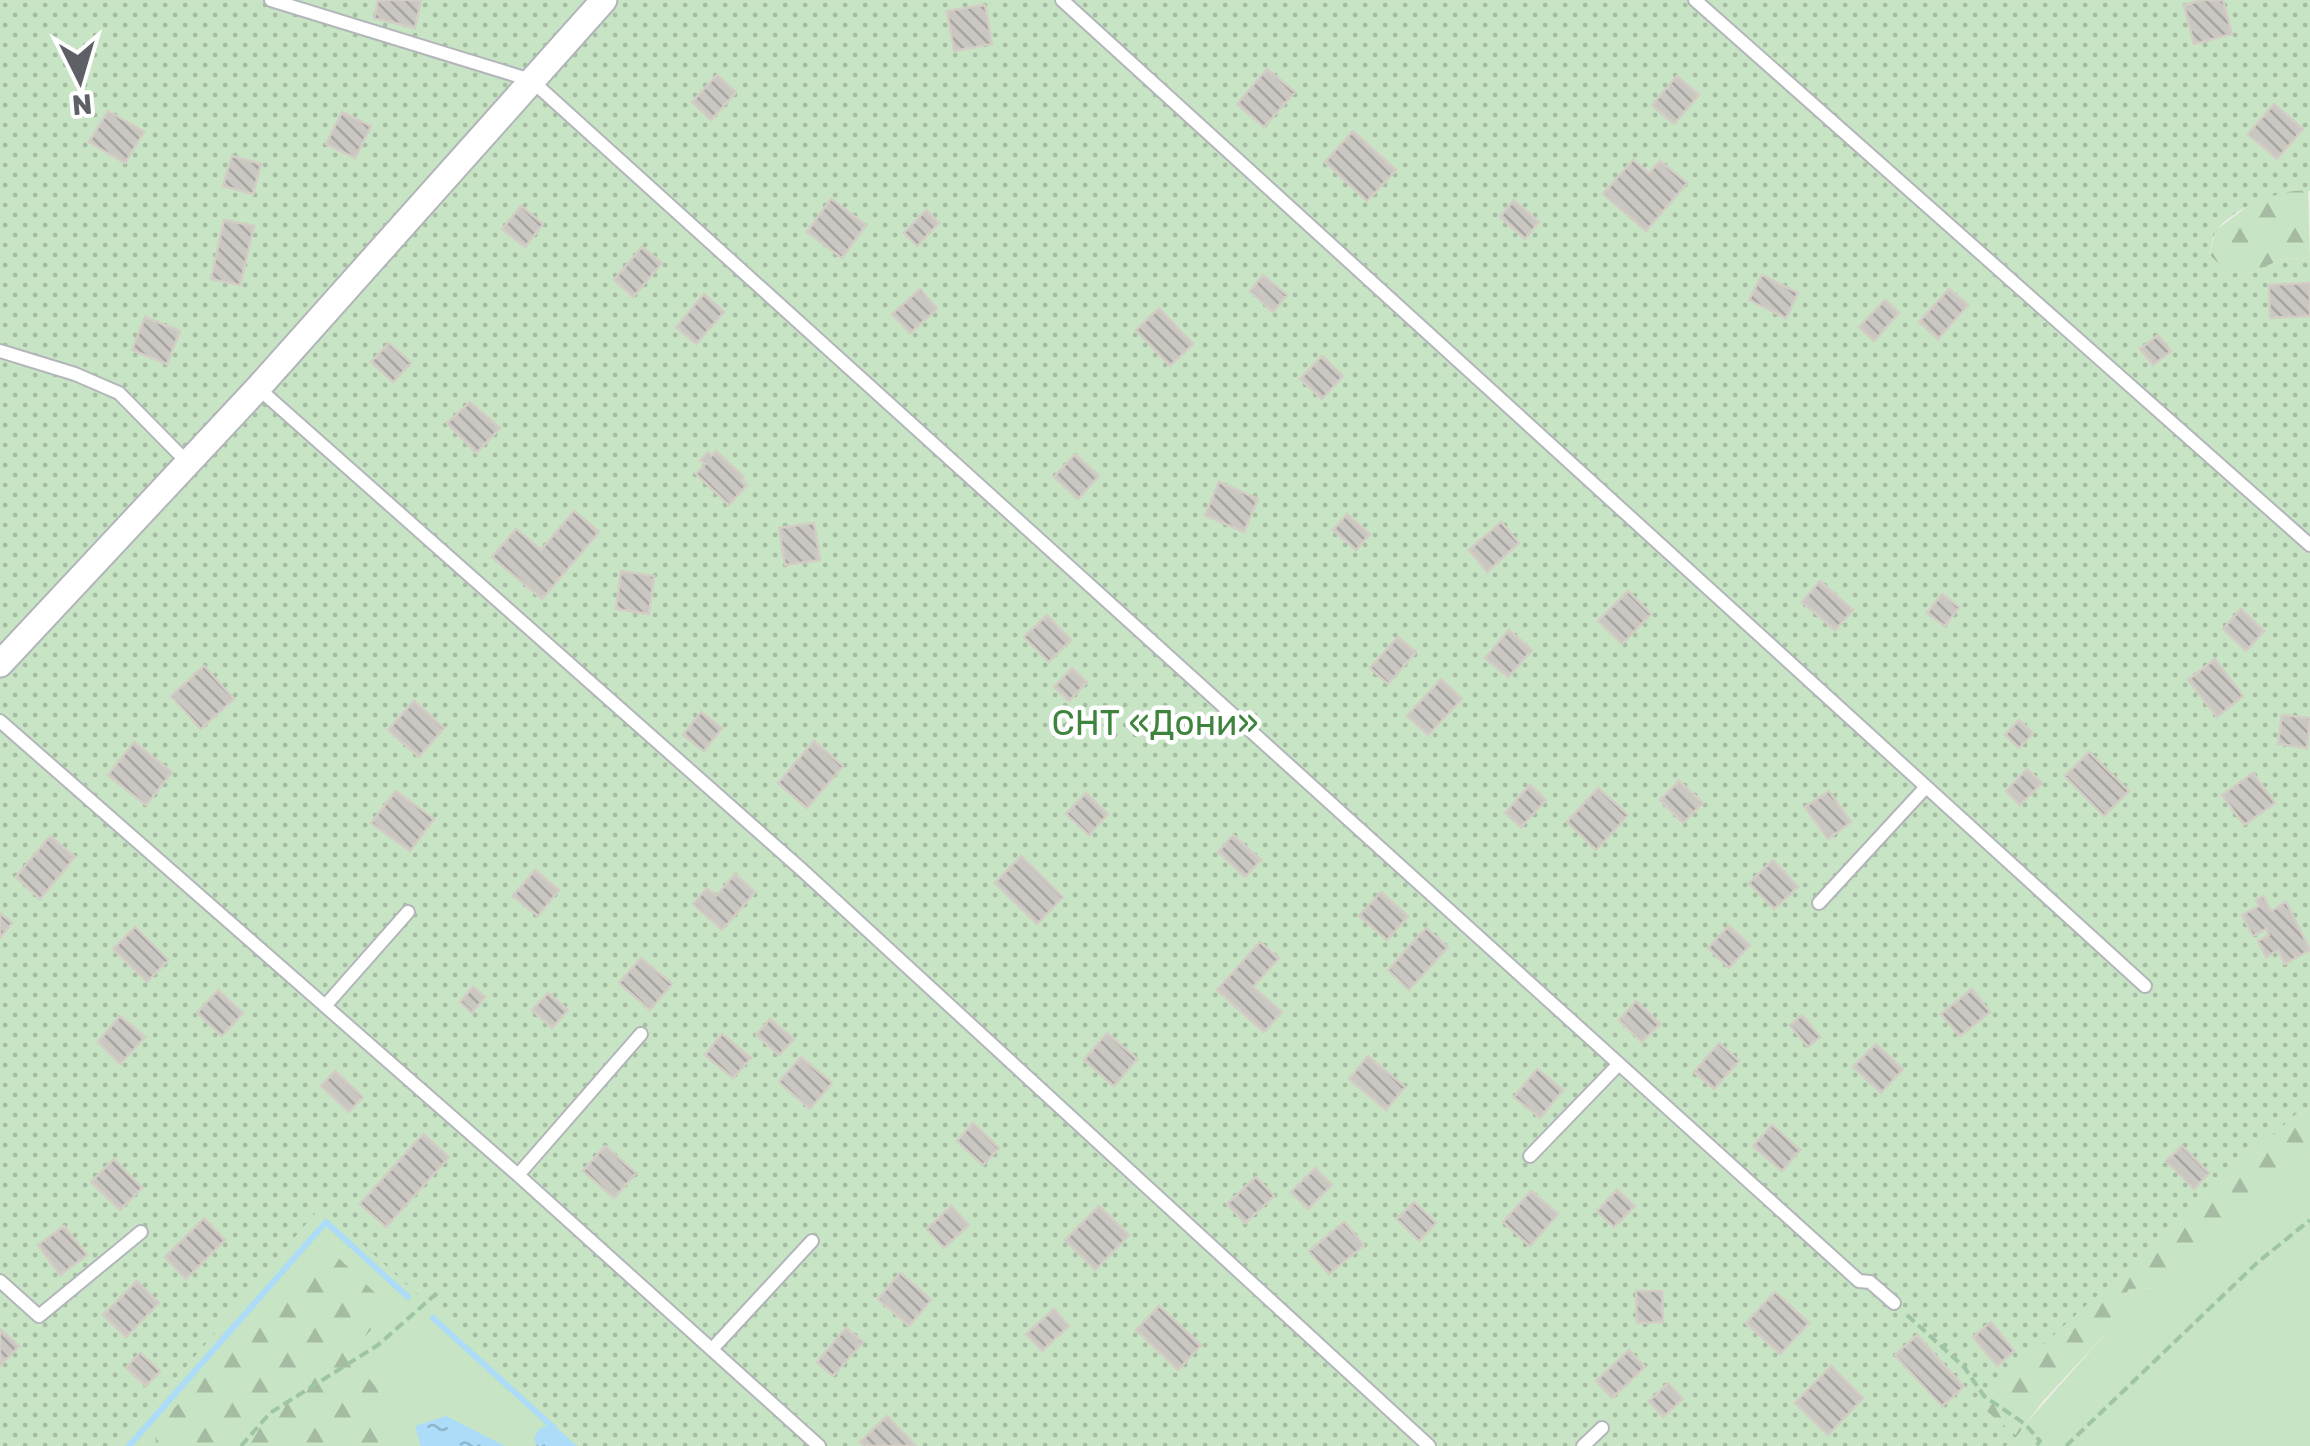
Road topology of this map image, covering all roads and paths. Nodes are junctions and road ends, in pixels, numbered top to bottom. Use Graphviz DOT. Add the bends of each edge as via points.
graph roads {
  1 [pos="271,0"];
  2 [pos="604,0"];
  3 [pos="1062,0"];
  4 [pos="1695,0"];
  5 [pos="530,80"];
  6 [pos="0,352"];
  7 [pos="258,388"];
  8 [pos="188,463"];
  9 [pos="2310,545"];
  10 [pos="0,664"];
  11 [pos="0,721"];
  12 [pos="1926,787"];
  13 [pos="1819,903"];
  14 [pos="408,912"];
  15 [pos="2146,986"];
  16 [pos="325,1006"];
  17 [pos="641,1034"];
  18 [pos="1619,1064"];
  19 [pos="1530,1156"];
  20 [pos="518,1175"];
  21 [pos="2310,1220"];
  22 [pos="141,1232"];
  23 [pos="812,1240"];
  24 [pos="0,1281"];
  25 [pos="437,1293"];
  26 [pos="1894,1302"];
  27 [pos="714,1348"];
  28 [pos="1602,1428"];
  29 [pos="2038,1444"];
  30 [pos="241,1446"];
  31 [pos="820,1446"];
  32 [pos="1430,1446"];
  33 [pos="1583,1446"];
  34 [pos="2048,1446"];
  35 [pos="2066,1446"];
  1 -- 5 [label="lane"];
  2 -- 5 [label="street"];
  3 -- 12 [label="lane"];
  4 -- 9 [label="lane"];
  5 -- 7 [label="street"];
  5 -- 18 [label="lane"];
  6 -- 8 [label="lane" via="119,393"];
  7 -- 8 [label="street"];
  7 -- 32 [label="lane" via="800,869"];
  8 -- 10 [label="street"];
  11 -- 16 [label="lane"];
  12 -- 13 [label="lane"];
  12 -- 15 [label="lane"];
  14 -- 16 [label="lane"];
  16 -- 20 [label="lane"];
  17 -- 20 [label="lane"];
  18 -- 19 [label="lane"];
  18 -- 26 [label="lane" via="1858,1280"];
  20 -- 27 [label="lane"];
  21 -- 35 [label="path"];
  22 -- 24 [label="lane" via="39,1316"];
  23 -- 27 [label="lane"];
  25 -- 30 [label="path" via="378,1345 270,1413"];
  26 -- 29 [label="path" via="1964,1367 1984,1396 2025,1424"];
  27 -- 31 [label="lane"];
  28 -- 33 [label="lane"];
  29 -- 34 [label="path"];
}
